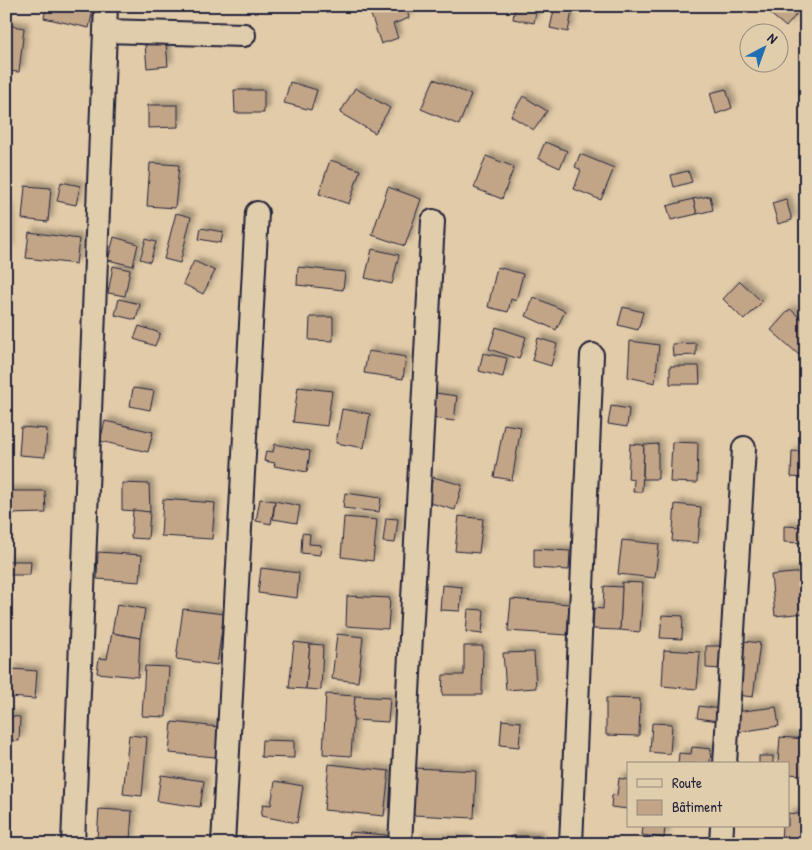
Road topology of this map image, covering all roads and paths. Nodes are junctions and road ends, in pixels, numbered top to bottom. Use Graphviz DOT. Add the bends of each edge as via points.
graph roads {
  1 [pos="106,6"];
  2 [pos="105,30"];
  3 [pos="244,35"];
  4 [pos="257,213"];
  5 [pos="433,221"];
  6 [pos="592,355"];
  7 [pos="744,448"];
  8 [pos="725,762"];
  9 [pos="722,828"];
  10 [pos="73,844"];
  11 [pos="223,844"];
  12 [pos="400,844"];
  13 [pos="571,844"];
  14 [pos="721,844"];
  1 -- 2 [label="street"];
  2 -- 3 [label="street"];
  2 -- 10 [label="street"];
  4 -- 11 [label="street"];
  5 -- 12 [label="street"];
  6 -- 13 [label="street"];
  7 -- 8 [label="street"];
  9 -- 14 [label="street"];
}
